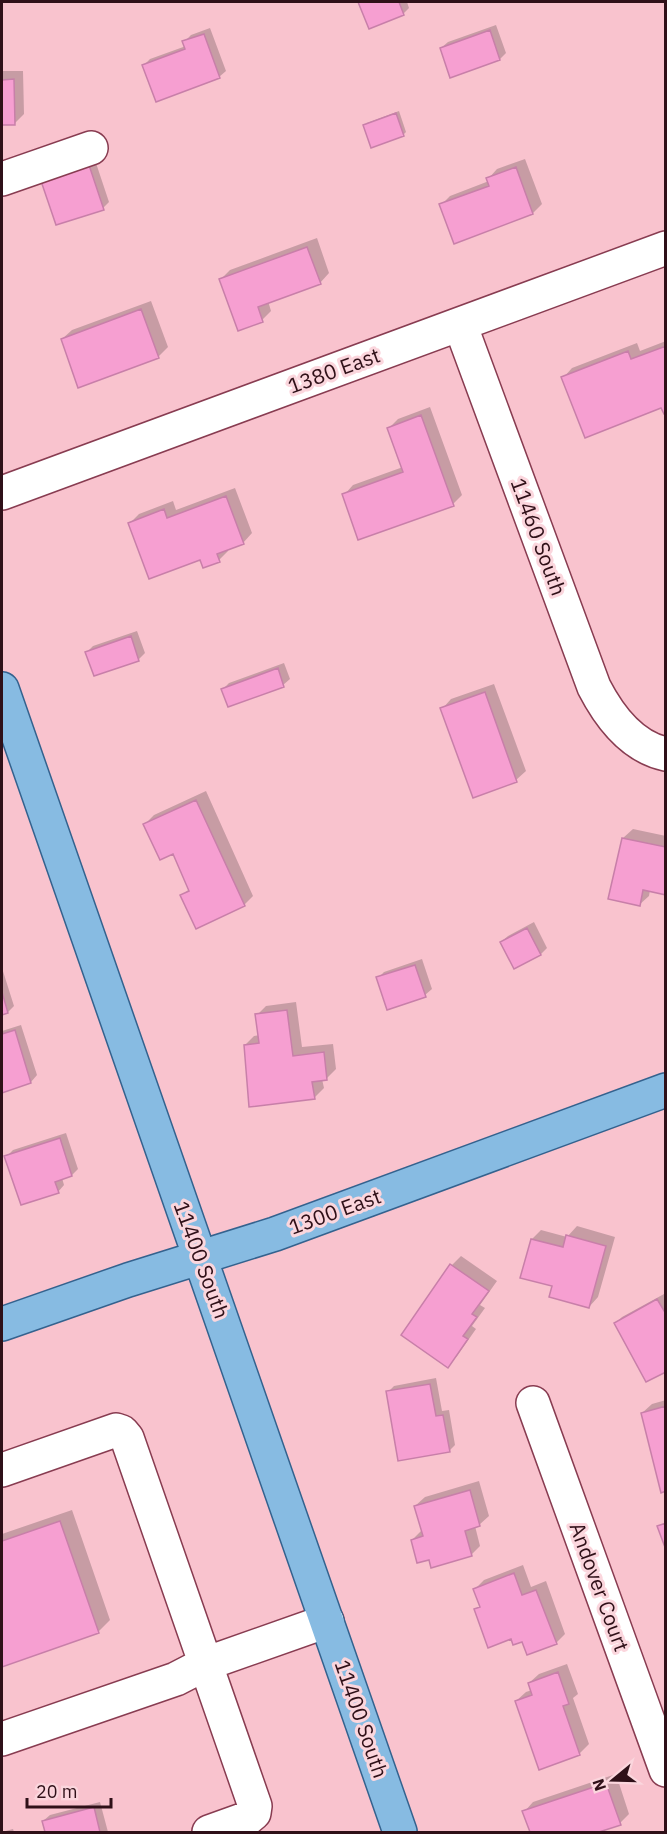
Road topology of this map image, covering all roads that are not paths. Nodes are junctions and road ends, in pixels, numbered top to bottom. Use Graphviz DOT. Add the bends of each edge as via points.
graph roads {
  1 [pos="91,148"];
  2 [pos="2,179"];
  3 [pos="666,248"];
  4 [pos="460,324"];
  5 [pos="2,493"];
  6 [pos="2,689"];
  7 [pos="666,754"];
  8 [pos="666,1090"];
  9 [pos="200,1257"];
  10 [pos="2,1324"];
  11 [pos="533,1403"];
  12 [pos="2,1470"];
  13 [pos="327,1621"];
  14 [pos="205,1664"];
  15 [pos="2,1739"];
  16 [pos="666,1770"];
  17 [pos="209,1833"];
  18 [pos="400,1833"];
  1 -- 2 [label="street"];
  3 -- 4 [label="street, 1380 East"];
  4 -- 5 [label="street, 1380 East"];
  4 -- 7 [label="street, 11460 South" via="594,687 618,724 634,738"];
  6 -- 9 [label="main road, 11400 South"];
  8 -- 9 [label="main road, 1300 East" via="275,1234"];
  9 -- 10 [label="main road, 1300 East"];
  9 -- 13 [label="main road, 11400 South"];
  11 -- 16 [label="street, Andover Court"];
  12 -- 14 [label="street" via="116,1430 122,1432"];
  13 -- 14 [label="street"];
  13 -- 18 [label="main road, 11400 South"];
  14 -- 15 [label="street" via="176,1680"];
  14 -- 17 [label="street" via="255,1806 248,1818"];
}
